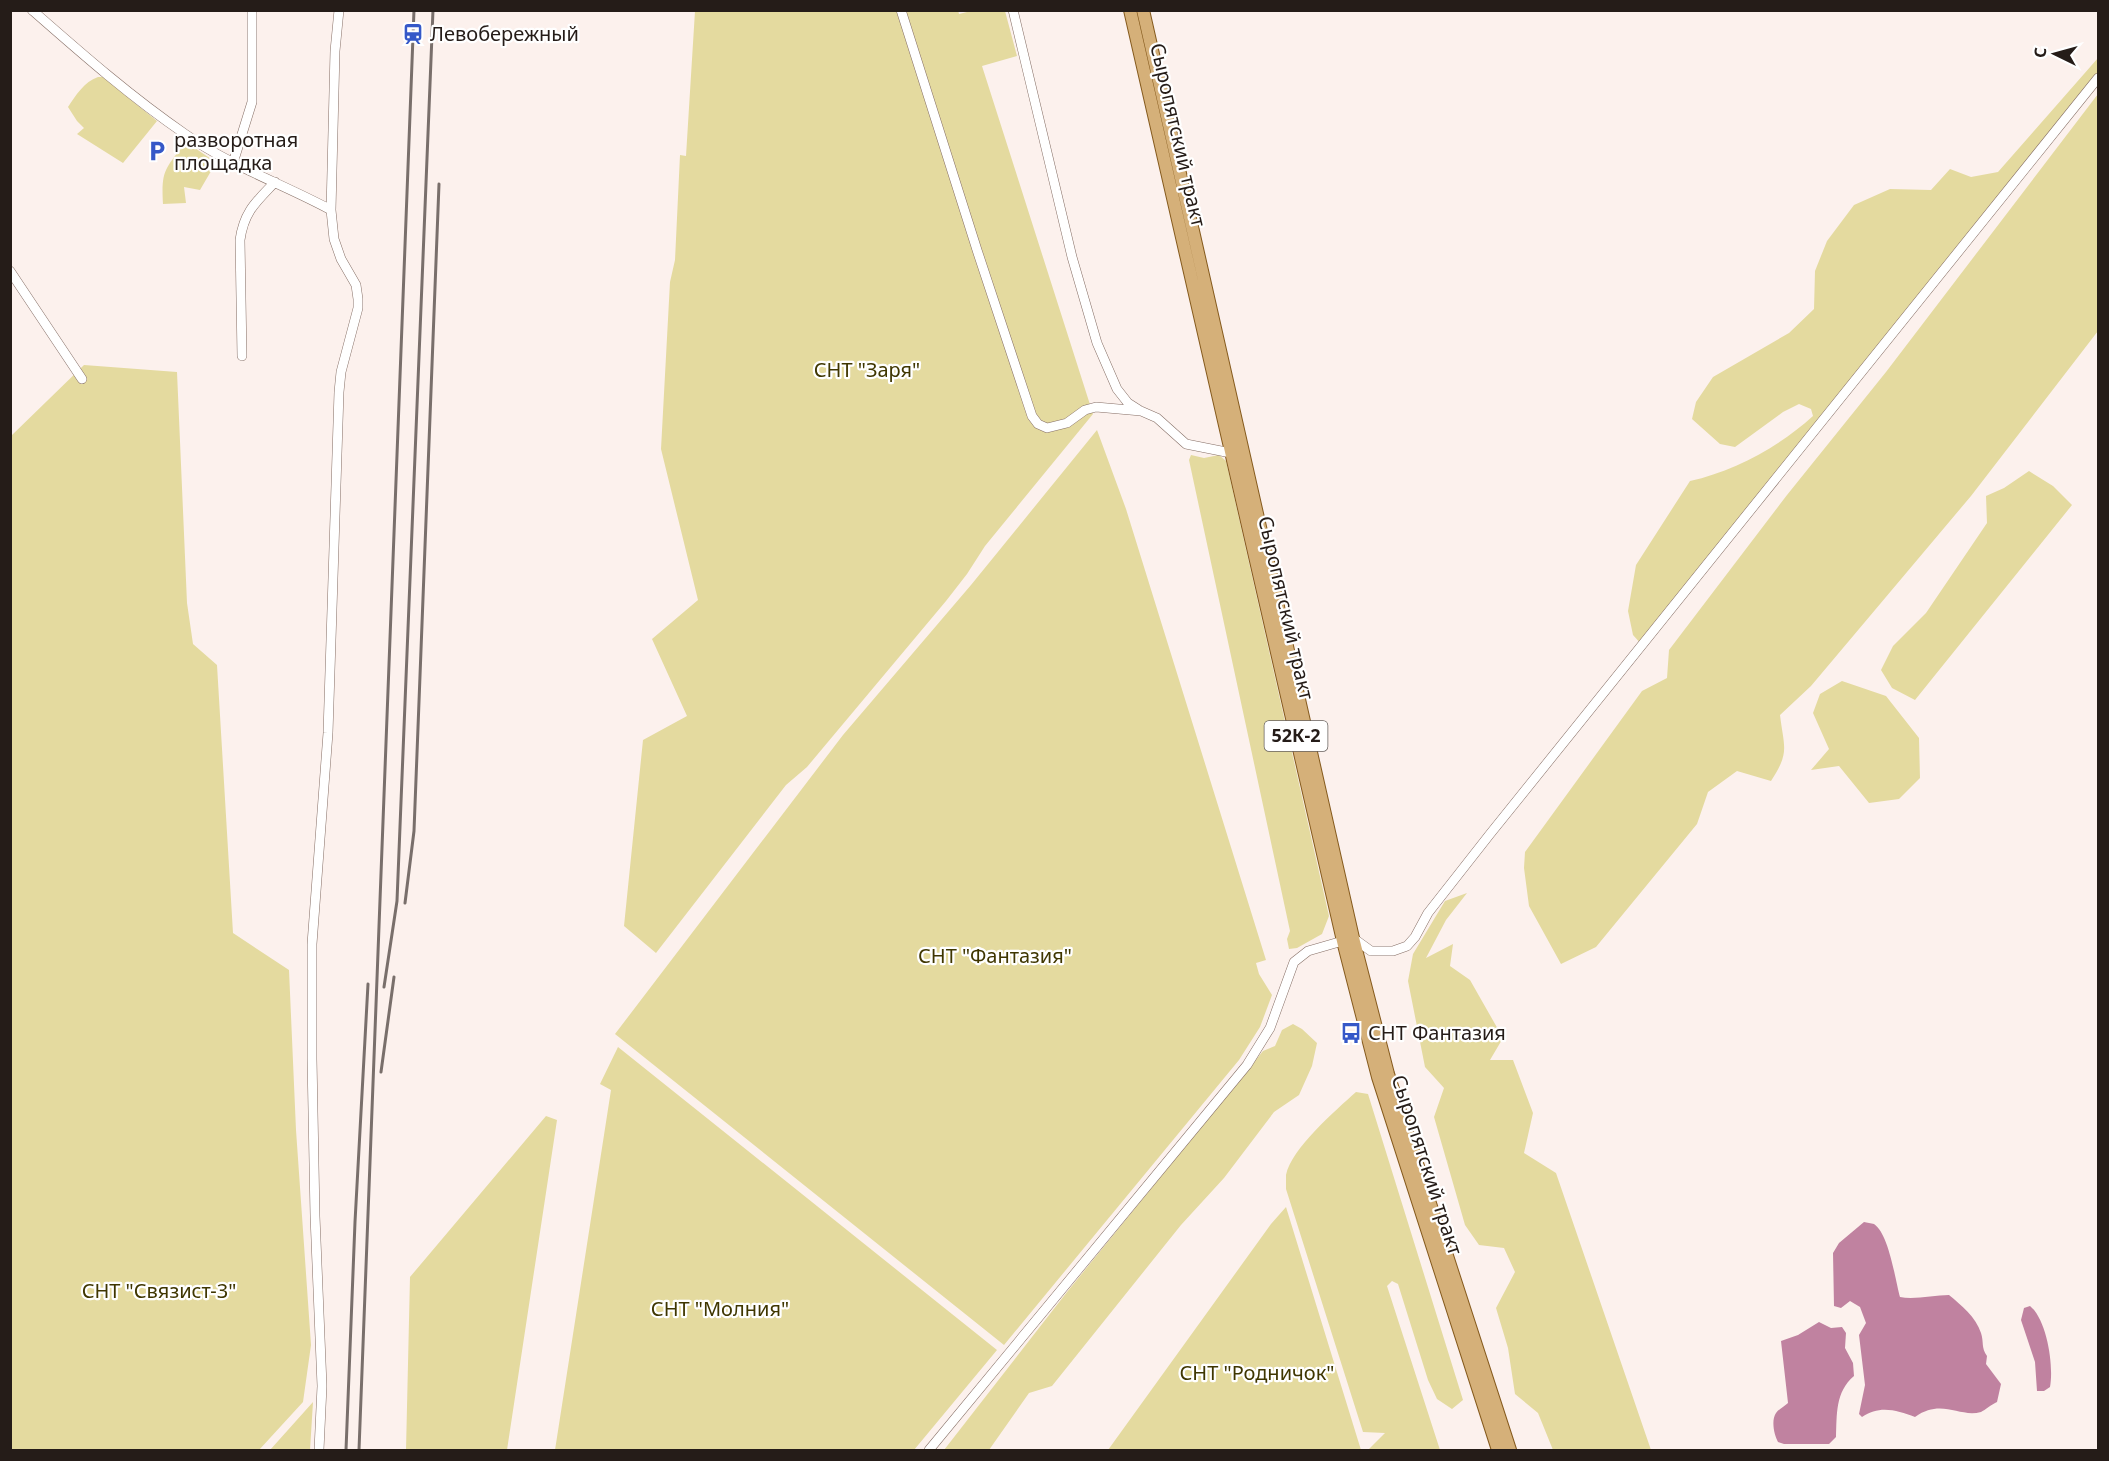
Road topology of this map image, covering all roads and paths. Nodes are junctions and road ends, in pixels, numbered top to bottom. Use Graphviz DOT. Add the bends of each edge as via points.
graph roads {
  1 [pos="32,10"];
  2 [pos="252,10"];
  3 [pos="339,10"];
  4 [pos="901,10"];
  5 [pos="1013,10"];
  6 [pos="1130,10"];
  7 [pos="1143,10"];
  8 [pos="2098,78"];
  9 [pos="233,163"];
  10 [pos="275,182"];
  11 [pos="331,210"];
  12 [pos="10,271"];
  13 [pos="242,356"];
  14 [pos="82,379"];
  15 [pos="1141,411"];
  16 [pos="1231,453"];
  17 [pos="1348,940"];
  18 [pos="319,1450"];
  19 [pos="929,1450"];
  20 [pos="1498,1450"];
  21 [pos="1509,1450"];
  1 -- 9 [label="street" via="185,134"];
  2 -- 9 [label="street" via="252,102"];
  3 -- 11 [label="street"];
  4 -- 15 [label="street" via="1032,416 1047,428 1067,423 1096,407"];
  5 -- 15 [label="street" via="1072,257 1097,343 1117,389"];
  6 -- 16 [label="main road, Сыропятский тракт / 52К-2"];
  7 -- 17 [label="main road, Сыропятский тракт / 52К-2"];
  8 -- 17 [label="street" via="1490,834 1428,913 1415,937 1407,946 1392,951 1371,951"];
  9 -- 10 [label="street"];
  10 -- 11 [label="street"];
  10 -- 13 [label="street" via="249,210 242,226"];
  11 -- 18 [label="street" via="334,239 340,259 356,285 358,308 339,392 328,733 312,944 315,1216 322,1386"];
  12 -- 14 [label="street"];
  15 -- 16 [label="street" via="1157,418 1186,444"];
  16 -- 17 [label="main road, Сыропятский тракт / 52К-2"];
  17 -- 19 [label="street" via="1308,951 1294,962 1270,1029 1247,1065"];
  17 -- 20 [label="main road, Сыропятский тракт / 52К-2" via="1378,1077"];
  17 -- 21 [label="main road, Сыропятский тракт / 52К-2"];
}
